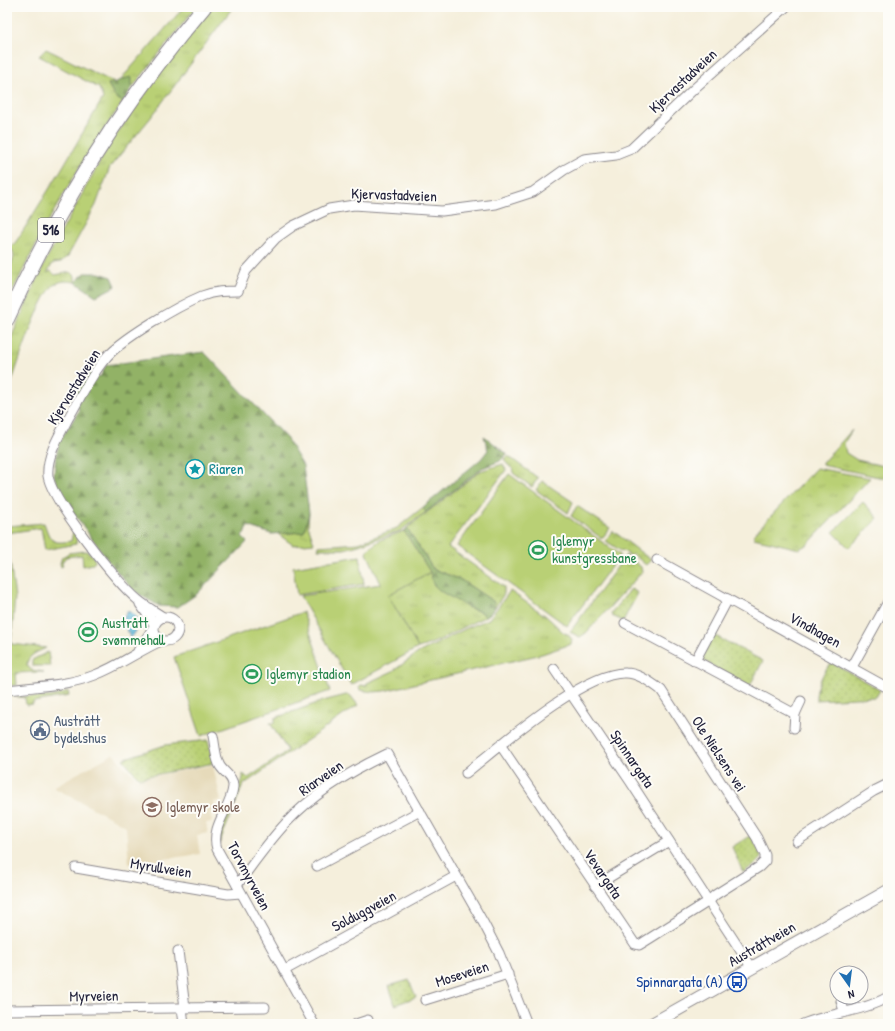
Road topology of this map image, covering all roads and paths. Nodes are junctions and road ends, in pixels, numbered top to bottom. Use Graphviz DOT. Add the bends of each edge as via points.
graph roads {
  1 [pos="204,7"];
  2 [pos="786,7"];
  3 [pos="7,319"];
  4 [pos="657,560"];
  5 [pos="728,599"];
  6 [pos="138,600"];
  7 [pos="888,602"];
  8 [pos="163,617"];
  9 [pos="625,624"];
  10 [pos="154,626"];
  11 [pos="161,641"];
  12 [pos="137,652"];
  13 [pos="695,661"];
  14 [pos="852,667"];
  15 [pos="554,669"];
  16 [pos="888,688"];
  17 [pos="7,690"];
  18 [pos="571,694"];
  19 [pos="801,701"];
  20 [pos="794,714"];
  21 [pos="794,728"];
  22 [pos="213,736"];
  23 [pos="501,746"];
  24 [pos="466,773"];
  25 [pos="888,784"];
  26 [pos="420,811"];
  27 [pos="669,841"];
  28 [pos="797,841"];
  29 [pos="317,866"];
  30 [pos="76,868"];
  31 [pos="456,876"];
  32 [pos="595,886"];
  33 [pos="239,889"];
  34 [pos="888,890"];
  35 [pos="709,901"];
  36 [pos="178,951"];
  37 [pos="752,968"];
  38 [pos="285,970"];
  39 [pos="508,974"];
  40 [pos="888,997"];
  41 [pos="425,1000"];
  42 [pos="842,1005"];
  43 [pos="265,1007"];
  44 [pos="183,1008"];
  45 [pos="7,1010"];
  46 [pos="844,1011"];
  47 [pos="368,1020"];
  48 [pos="658,1023"];
  49 [pos="184,1024"];
  50 [pos="314,1024"];
  51 [pos="356,1024"];
  52 [pos="527,1024"];
  53 [pos="803,1024"];
  1 -- 3 [label="main road, 516" via="142,84 106,137 62,208"];
  2 -- 6 [label="street, Kjervastadveien" via="624,153 584,159 533,192 496,204 442,211 361,205 330,209 293,226 276,238 246,271 238,291 219,291 202,296 160,318 111,352 103,361 66,424 49,458 48,476 56,494 87,543"];
  4 -- 5 [label="street, Vindhagen"];
  5 -- 13 [label="street"];
  5 -- 14 [label="street, Vindhagen"];
  6 -- 8 [label="street, Kjervastadveien"];
  6 -- 10 [label="street, Kjervastadveien"];
  7 -- 14 [label="street"];
  8 -- 10 [label="street"];
  8 -- 11 [label="street, Kjervastadveien" via="175,621 178,627 174,639"];
  9 -- 13 [label="street"];
  10 -- 11 [label="street, Kjervastadveien" via="155,636"];
  10 -- 12 [label="street"];
  11 -- 12 [label="street"];
  12 -- 17 [label="street" via="113,668 82,680"];
  13 -- 20 [label="street"];
  14 -- 16 [label="street, Vindhagen"];
  15 -- 18 [label="street, Spinnargata"];
  18 -- 23 [label="street"];
  18 -- 27 [label="street, Spinnargata"];
  18 -- 35 [label="street, Ole Nielsens vei" via="602,679 626,673 661,690 753,832 765,855 765,861 759,867 714,895"];
  19 -- 20 [label="street"];
  20 -- 21 [label="street"];
  22 -- 33 [label="street, Torvmyrveien" via="219,764 233,784 218,827 216,845"];
  23 -- 24 [label="street"];
  23 -- 32 [label="street, Vevargata"];
  25 -- 28 [label="street"];
  26 -- 29 [label="street"];
  26 -- 31 [label="street, Riarveien"];
  26 -- 33 [label="street, Riarveien" via="387,754 334,783 304,806 278,833"];
  27 -- 32 [label="street"];
  27 -- 35 [label="street, Spinnargata"];
  30 -- 33 [label="street, Myrullveien" via="228,894"];
  31 -- 38 [label="street, Solduggveien"];
  31 -- 39 [label="street, Riarveien" via="484,924"];
  32 -- 35 [label="street, Vevargata" via="631,941 639,945"];
  33 -- 38 [label="street, Torvmyrveien"];
  34 -- 37 [label="main road, Austråttveien"];
  35 -- 37 [label="street, Spinnargata"];
  36 -- 44 [label="street"];
  37 -- 48 [label="main road, Austråttveien"];
  38 -- 50 [label="street, Torvmyrveien"];
  39 -- 41 [label="street, Moseveien"];
  39 -- 52 [label="street, Riarveien"];
  40 -- 46 [label="street" via="873,1005"];
  42 -- 46 [label="street"];
  43 -- 44 [label="street, Myrveien"];
  44 -- 45 [label="street, Myrveien"];
  44 -- 49 [label="street"];
  46 -- 53 [label="street"];
  47 -- 51 [label="street"];
}
